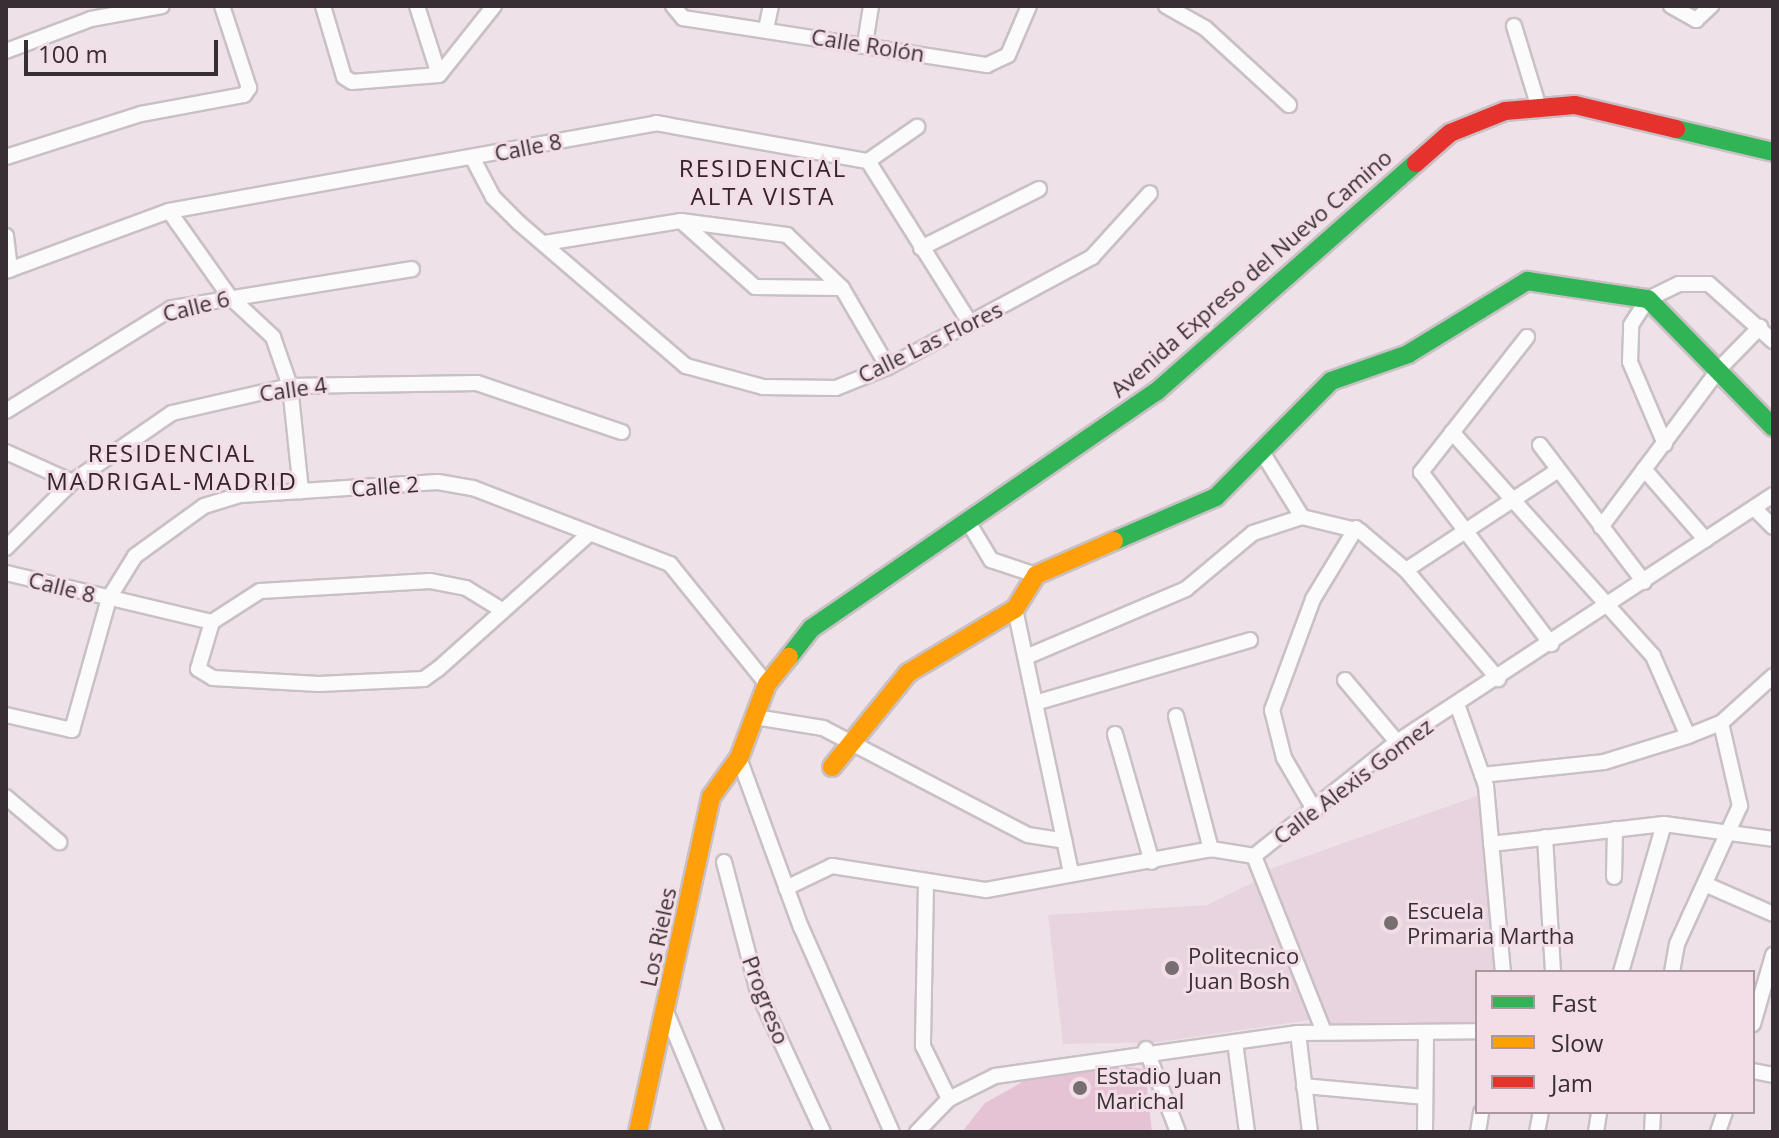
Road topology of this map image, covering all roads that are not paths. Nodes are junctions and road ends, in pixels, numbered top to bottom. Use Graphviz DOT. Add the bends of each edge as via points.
graph roads {
  1 [pos="162,6"];
  2 [pos="222,6"];
  3 [pos="323,6"];
  4 [pos="417,6"];
  5 [pos="494,6"];
  6 [pos="771,6"];
  7 [pos="871,6"];
  8 [pos="1029,6"];
  9 [pos="1166,6"];
  10 [pos="1671,6"];
  11 [pos="1711,6"];
  12 [pos="674,10"];
  13 [pos="90,13"];
  14 [pos="1514,26"];
  15 [pos="766,29"];
  16 [pos="865,44"];
  17 [pos="6,51"];
  18 [pos="439,75"];
  19 [pos="1289,105"];
  20 [pos="1539,108"];
  21 [pos="917,127"];
  22 [pos="1773,152"];
  23 [pos="6,157"];
  24 [pos="472,157"];
  25 [pos="868,161"];
  26 [pos="1039,189"];
  27 [pos="1150,193"];
  28 [pos="169,211"];
  29 [pos="681,221"];
  30 [pos="6,236"];
  31 [pos="545,243"];
  32 [pos="921,248"];
  33 [pos="412,269"];
  34 [pos="8,270"];
  35 [pos="842,288"];
  36 [pos="230,297"];
  37 [pos="1648,299"];
  38 [pos="970,323"];
  39 [pos="1760,327"];
  40 [pos="1527,337"];
  41 [pos="1773,341"];
  42 [pos="888,367"];
  43 [pos="1719,369"];
  44 [pos="290,386"];
  45 [pos="6,411"];
  46 [pos="1773,427"];
  47 [pos="622,432"];
  48 [pos="1452,432"];
  49 [pos="1665,444"];
  50 [pos="1540,445"];
  51 [pos="6,452"];
  52 [pos="1262,452"];
  53 [pos="1644,469"];
  54 [pos="1558,470"];
  55 [pos="72,482"];
  56 [pos="301,491"];
  57 [pos="1773,495"];
  58 [pos="1514,497"];
  59 [pos="1754,508"];
  60 [pos="1302,517"];
  61 [pos="970,525"];
  62 [pos="1467,526"];
  63 [pos="1601,527"];
  64 [pos="1773,527"];
  65 [pos="1356,528"];
  66 [pos="589,534"];
  67 [pos="1706,540"];
  68 [pos="6,548"];
  69 [pos="1406,570"];
  70 [pos="6,573"];
  71 [pos="1036,575"];
  72 [pos="1644,582"];
  73 [pos="109,598"];
  74 [pos="1611,604"];
  75 [pos="1015,609"];
  76 [pos="502,610"];
  77 [pos="212,622"];
  78 [pos="1250,640"];
  79 [pos="1551,644"];
  80 [pos="1026,657"];
  81 [pos="1773,676"];
  82 [pos="1498,679"];
  83 [pos="1345,680"];
  84 [pos="767,684"];
  85 [pos="1035,703"];
  86 [pos="1457,704"];
  87 [pos="6,715"];
  88 [pos="1176,716"];
  89 [pos="755,717"];
  90 [pos="1721,723"];
  91 [pos="1115,734"];
  92 [pos="1688,736"];
  93 [pos="1397,742"];
  94 [pos="850,744"];
  95 [pos="739,758"];
  96 [pos="832,767"];
  97 [pos="1482,775"];
  98 [pos="6,797"];
  99 [pos="1315,811"];
  100 [pos="1664,824"];
  101 [pos="1615,829"];
  102 [pos="1733,832"];
  103 [pos="1545,837"];
  104 [pos="1773,839"];
  105 [pos="1065,841"];
  106 [pos="59,842"];
  107 [pos="1491,844"];
  108 [pos="1211,849"];
  109 [pos="1254,856"];
  110 [pos="724,862"];
  111 [pos="1152,862"];
  112 [pos="1071,873"];
  113 [pos="1614,877"];
  114 [pos="926,885"];
  115 [pos="1707,885"];
  116 [pos="786,888"];
  117 [pos="1773,914"];
  118 [pos="1773,955"];
  119 [pos="1503,970"];
  120 [pos="1553,970"];
  121 [pos="1622,970"];
  122 [pos="1672,970"];
  123 [pos="667,1014"];
  124 [pos="1755,1017"];
  125 [pos="1475,1031"];
  126 [pos="1324,1032"];
  127 [pos="1426,1032"];
  128 [pos="1298,1033"];
  129 [pos="1235,1042"];
  130 [pos="1146,1049"];
  131 [pos="1304,1086"];
  132 [pos="1425,1097"];
  133 [pos="949,1099"];
  134 [pos="638,1132"];
  135 [pos="716,1132"];
  136 [pos="823,1132"];
  137 [pos="892,1132"];
  138 [pos="917,1132"];
  139 [pos="1178,1132"];
  140 [pos="1247,1132"];
  141 [pos="1310,1132"];
  142 [pos="1425,1132"];
  1 -- 13 [label="street"];
  2 -- 23 [label="street" via="249,88 244,95 141,114"];
  3 -- 18 [label="street" via="347,80"];
  4 -- 18 [label="street"];
  5 -- 18 [label="street"];
  6 -- 15 [label="street"];
  7 -- 16 [label="street"];
  8 -- 16 [label="street, Calle Rolón" via="999,63"];
  9 -- 19 [label="street" via="1205,28"];
  10 -- 11 [label="street" via="1696,20"];
  12 -- 15 [label="street, Calle Rolón"];
  13 -- 17 [label="street"];
  14 -- 20 [label="street"];
  15 -- 16 [label="street, Calle Rolón"];
  20 -- 22 [label="street, Avenida Expreso del Nuevo Camino" via="1609,108"];
  20 -- 61 [label="street, Avenida Expreso del Nuevo Camino" via="1505,111 1450,133 1156,392"];
  21 -- 25 [label="street"];
  24 -- 25 [label="street, Calle 8" via="656,123"];
  24 -- 28 [label="street, Calle 8"];
  24 -- 31 [label="street, Calle Las Flores" via="493,197"];
  25 -- 32 [label="street"];
  26 -- 32 [label="street"];
  27 -- 38 [label="street, Calle Las Flores" via="1092,257"];
  28 -- 34 [label="street, Calle 8"];
  28 -- 36 [label="street"];
  29 -- 31 [label="street"];
  29 -- 35 [label="street" via="787,235"];
  29 -- 35 [label="street" via="755,287"];
  30 -- 34 [label="street"];
  31 -- 42 [label="street, Calle Las Flores" via="686,366 763,387 836,388"];
  32 -- 38 [label="street"];
  33 -- 36 [label="street, Calle 6"];
  35 -- 42 [label="street"];
  36 -- 44 [label="street" via="273,337"];
  36 -- 45 [label="street, Calle 6" via="172,308 136,325"];
  37 -- 39 [label="street" via="1679,284 1709,284"];
  37 -- 43 [label="street"];
  37 -- 49 [label="street" via="1631,325 1629,352"];
  37 -- 52 [label="street" via="1527,281 1408,354 1331,381"];
  38 -- 42 [label="street, Calle Las Flores"];
  39 -- 41 [label="street"];
  39 -- 43 [label="street"];
  40 -- 48 [label="street"];
  43 -- 46 [label="street"];
  43 -- 49 [label="street"];
  44 -- 47 [label="street, Calle 4" via="477,383"];
  44 -- 55 [label="street, Calle 4" via="172,413"];
  44 -- 56 [label="street"];
  48 -- 58 [label="street"];
  48 -- 62 [label="street" via="1421,472"];
  49 -- 53 [label="street"];
  50 -- 54 [label="street"];
  51 -- 55 [label="street"];
  52 -- 60 [label="street"];
  52 -- 71 [label="street" via="1209,501"];
  53 -- 63 [label="street"];
  53 -- 67 [label="street"];
  54 -- 58 [label="street"];
  54 -- 63 [label="street"];
  55 -- 68 [label="street, Calle 4"];
  56 -- 66 [label="street, Calle 2" via="456,483"];
  56 -- 73 [label="street, Calle 2" via="204,506 135,556"];
  57 -- 59 [label="street, Calle Alexis Gomez"];
  58 -- 62 [label="street"];
  58 -- 74 [label="street"];
  59 -- 64 [label="street"];
  59 -- 67 [label="street, Calle Alexis Gomez"];
  60 -- 65 [label="street"];
  60 -- 80 [label="street" via="1253,533 1186,589"];
  61 -- 71 [label="street" via="991,560"];
  61 -- 84 [label="street, Avenida Expreso del Nuevo Camino" via="827,616"];
  62 -- 69 [label="street"];
  62 -- 79 [label="street"];
  63 -- 72 [label="street"];
  65 -- 69 [label="street"];
  65 -- 99 [label="street" via="1313,599 1272,710 1284,758"];
  66 -- 76 [label="street"];
  66 -- 84 [label="street, Calle 2" via="682,574"];
  67 -- 72 [label="street, Calle Alexis Gomez"];
  69 -- 82 [label="street"];
  70 -- 73 [label="street, Calle 8"];
  71 -- 75 [label="street"];
  72 -- 74 [label="street, Calle Alexis Gomez"];
  73 -- 77 [label="street, Calle 8"];
  73 -- 87 [label="street, Calle 2" via="72,730"];
  74 -- 79 [label="street, Calle Alexis Gomez"];
  74 -- 92 [label="street" via="1653,656"];
  75 -- 80 [label="street"];
  75 -- 94 [label="street" via="908,673"];
  76 -- 77 [label="street" via="466,588 430,581 260,591"];
  76 -- 77 [label="street" via="438,669 406,683 202,675"];
  78 -- 85 [label="street"];
  79 -- 82 [label="street, Calle Alexis Gomez"];
  80 -- 85 [label="street"];
  81 -- 90 [label="street"];
  82 -- 86 [label="street, Calle Alexis Gomez"];
  83 -- 93 [label="street"];
  84 -- 89 [label="street, Avenida Expreso del Nuevo Camino"];
  85 -- 105 [label="street"];
  86 -- 93 [label="street, Calle Alexis Gomez"];
  86 -- 97 [label="street"];
  88 -- 108 [label="street"];
  89 -- 94 [label="street" via="823,728"];
  89 -- 95 [label="street, Avenida Expreso del Nuevo Camino"];
  90 -- 92 [label="street"];
  90 -- 102 [label="street" via="1736,770"];
  91 -- 111 [label="street"];
  92 -- 97 [label="street" via="1604,762"];
  93 -- 99 [label="street, Calle Alexis Gomez"];
  94 -- 96 [label="street"];
  94 -- 105 [label="street" via="1028,835"];
  95 -- 116 [label="street"];
  95 -- 123 [label="street, Los Rieles" via="711,797"];
  97 -- 107 [label="street"];
  98 -- 106 [label="street"];
  99 -- 109 [label="street, Calle Alexis Gomez"];
  100 -- 101 [label="street"];
  100 -- 102 [label="street"];
  100 -- 121 [label="street"];
  101 -- 103 [label="street"];
  101 -- 113 [label="street"];
  102 -- 104 [label="street"];
  102 -- 115 [label="street"];
  103 -- 107 [label="street"];
  103 -- 120 [label="street"];
  105 -- 112 [label="street"];
  107 -- 119 [label="street"];
  108 -- 109 [label="street, Calle Alexis Gomez"];
  108 -- 111 [label="street, Calle Alexis Gomez"];
  109 -- 126 [label="street"];
  110 -- 136 [label="street, Progreso" via="758,992"];
  111 -- 112 [label="street, Calle Alexis Gomez"];
  112 -- 114 [label="street, Calle Alexis Gomez" via="986,890"];
  114 -- 116 [label="street, Calle Alexis Gomez" via="832,866"];
  114 -- 133 [label="street" via="923,1046"];
  115 -- 117 [label="street"];
  115 -- 122 [label="street" via="1677,944"];
  116 -- 137 [label="street"];
  118 -- 124 [label="street"];
  123 -- 134 [label="street, Los Rieles"];
  123 -- 135 [label="street"];
  125 -- 127 [label="street"];
  126 -- 127 [label="street"];
  126 -- 128 [label="street"];
  127 -- 132 [label="street"];
  128 -- 129 [label="street"];
  128 -- 131 [label="street"];
  129 -- 130 [label="street"];
  129 -- 140 [label="street"];
  130 -- 133 [label="street" via="995,1076"];
  130 -- 139 [label="street"];
  131 -- 132 [label="street"];
  131 -- 141 [label="street"];
  132 -- 142 [label="street"];
  133 -- 138 [label="street"];
}
